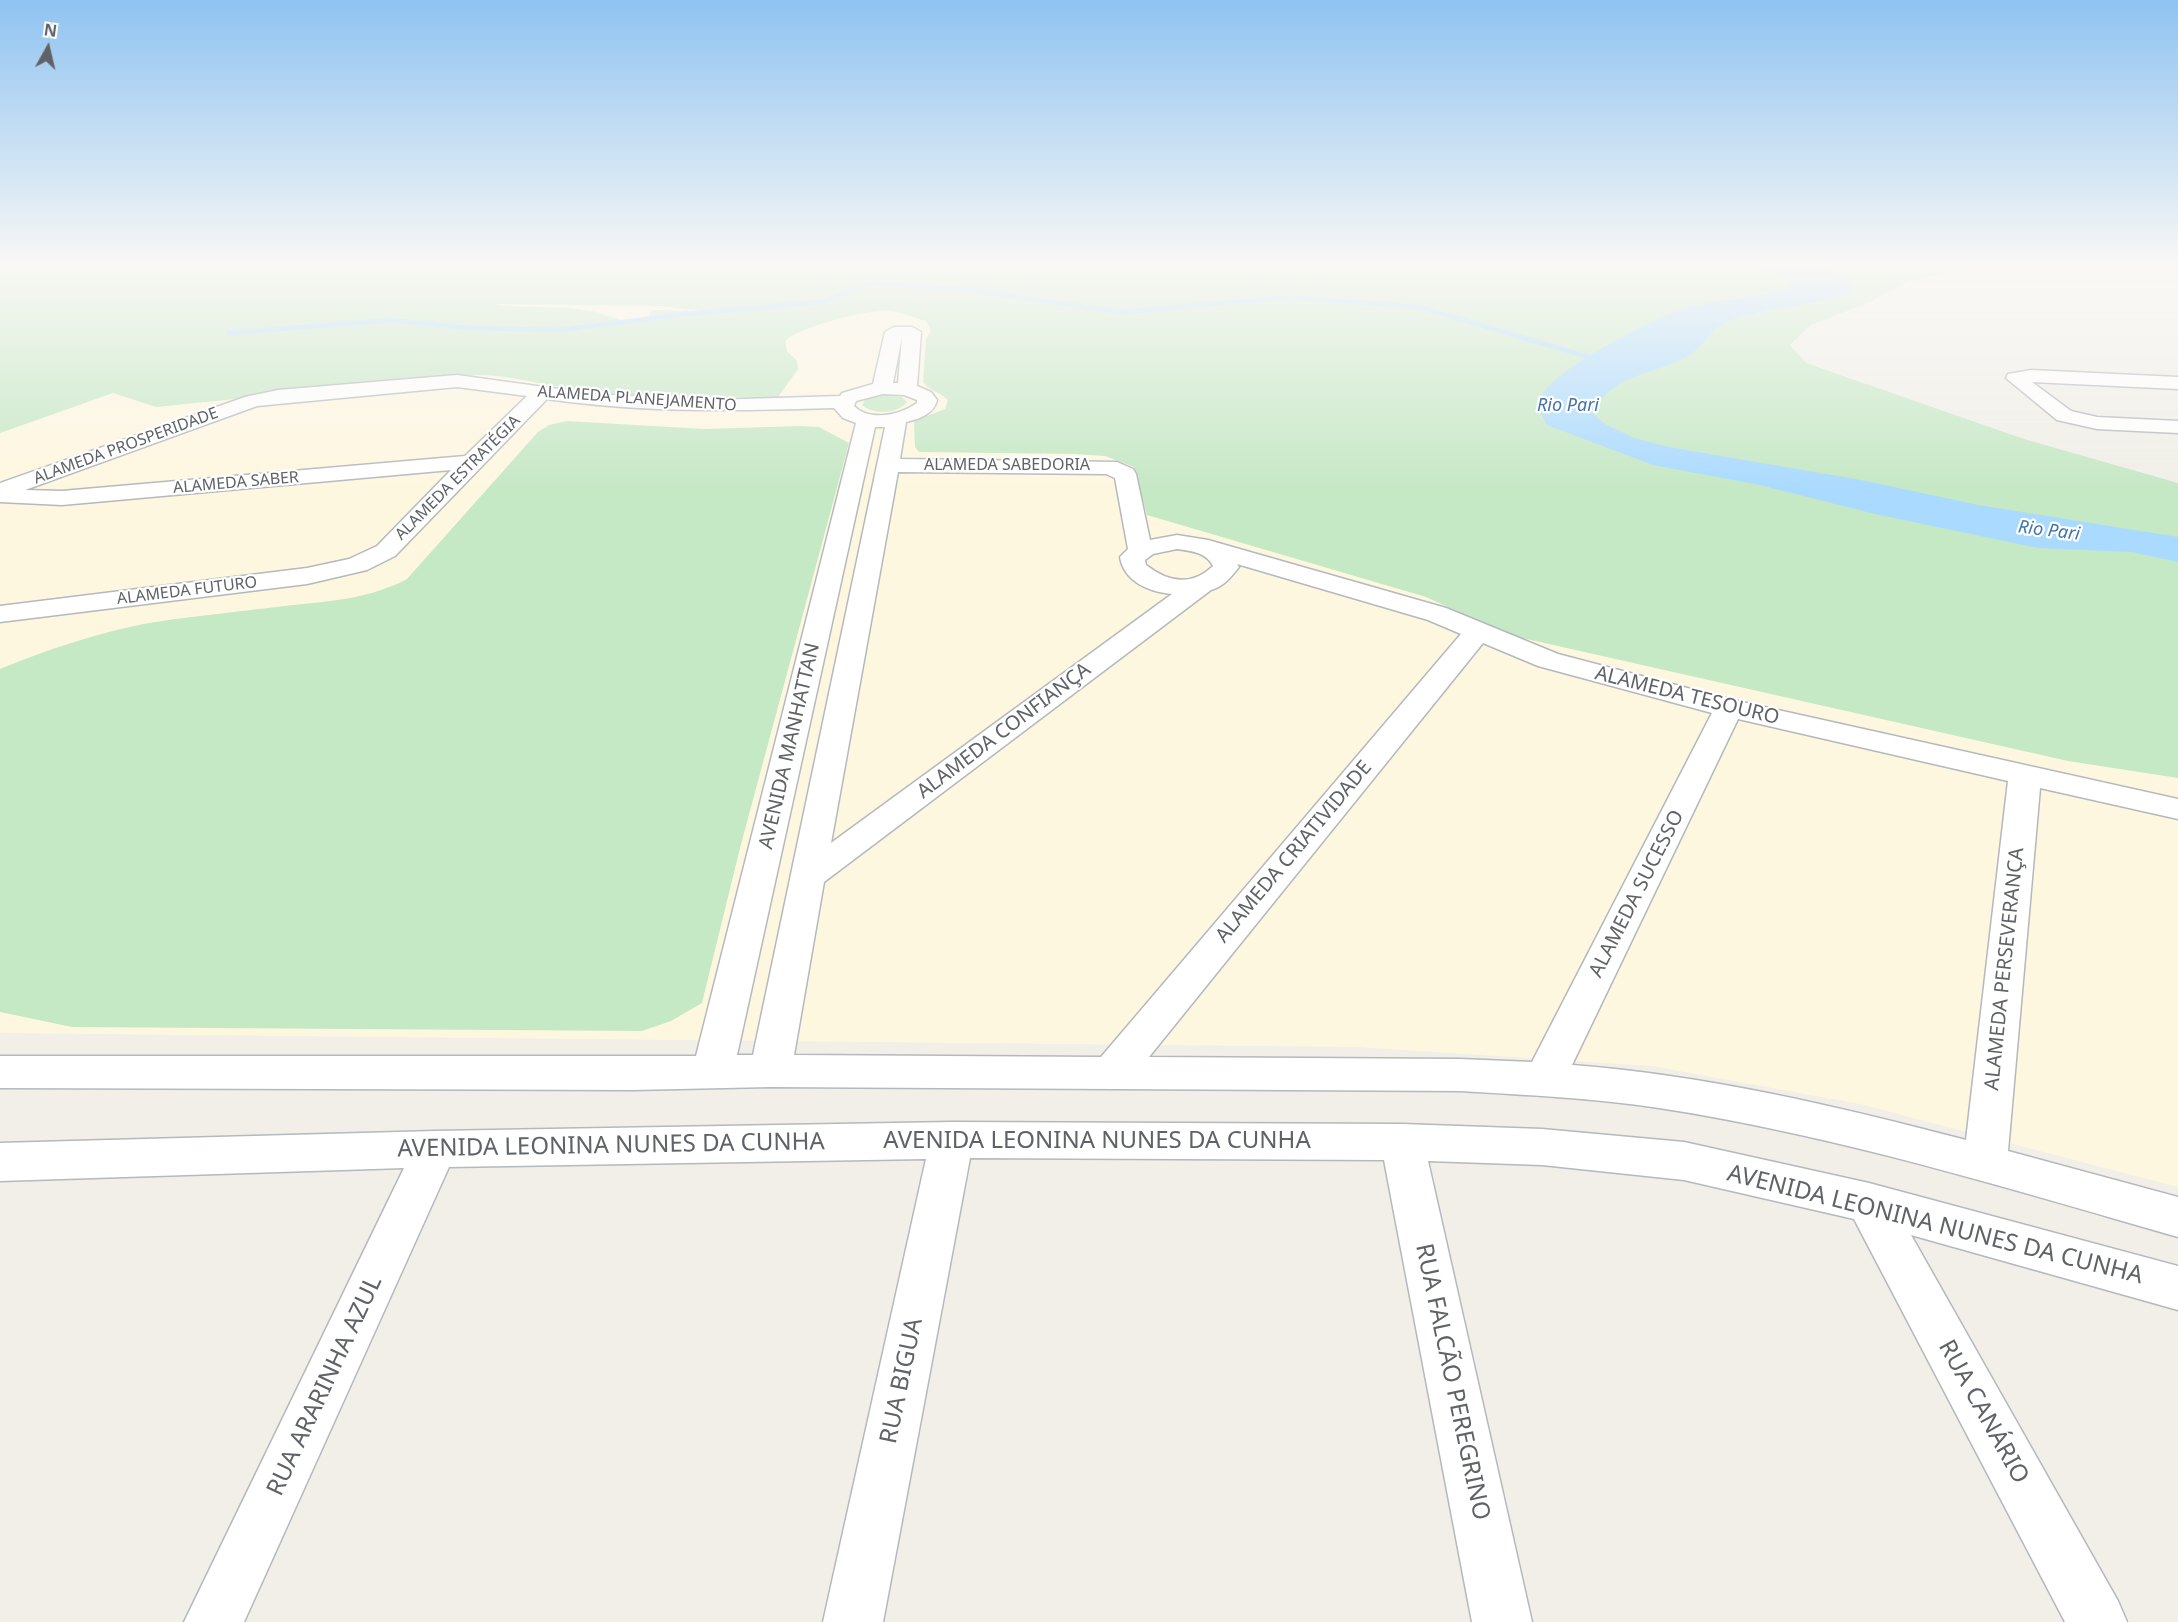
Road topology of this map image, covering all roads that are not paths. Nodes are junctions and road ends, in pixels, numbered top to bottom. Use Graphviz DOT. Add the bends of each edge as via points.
graph roads {
  1 [pos="893,339"];
  2 [pos="911,339"];
  3 [pos="406,364"];
  4 [pos="2178,383"];
  5 [pos="398,385"];
  6 [pos="882,388"];
  7 [pos="907,389"];
  8 [pos="541,394"];
  9 [pos="252,401"];
  10 [pos="869,413"];
  11 [pos="2178,427"];
  12 [pos="471,462"];
  13 [pos="888,465"];
  14 [pos="0,490"];
  15 [pos="0,496"];
  16 [pos="1139,540"];
  17 [pos="1199,545"];
  18 [pos="373,559"];
  19 [pos="1265,564"];
  20 [pos="1224,571"];
  21 [pos="1141,577"];
  22 [pos="1201,585"];
  23 [pos="6,616"];
  24 [pos="1143,628"];
  25 [pos="1478,631"];
  26 [pos="1729,708"];
  27 [pos="2025,775"];
  28 [pos="2178,809"];
  29 [pos="808,877"];
  30 [pos="770,1071"];
  31 [pos="0,1072"];
  32 [pos="712,1073"];
  33 [pos="1111,1074"];
  34 [pos="1544,1079"];
  35 [pos="952,1140"];
  36 [pos="1402,1142"];
  37 [pos="435,1149"];
  38 [pos="0,1162"];
  39 [pos="1985,1162"];
  40 [pos="1869,1203"];
  41 [pos="2178,1217"];
  42 [pos="2178,1288"];
  43 [pos="214,1622"];
  44 [pos="853,1622"];
  45 [pos="1502,1622"];
  46 [pos="2097,1622"];
  1 -- 6 [label="street"];
  2 -- 7 [label="street"];
  3 -- 5 [label="street"];
  4 -- 11 [label="street" via="2015,378 2064,416 2097,423"];
  5 -- 8 [label="street, ALAMEDA PLANEJAMENTO" via="466,381"];
  5 -- 9 [label="street, ALAMEDA PLANEJAMENTO"];
  6 -- 7 [label="street"];
  6 -- 10 [label="street" via="858,393"];
  7 -- 10 [label="street" via="924,396 926,405 910,415"];
  8 -- 10 [label="street, ALAMEDA PLANEJAMENTO"];
  8 -- 12 [label="street, ALAMEDA ESTRATÉGIA"];
  9 -- 14 [label="street, ALAMEDA PROSPERIDADE"];
  10 -- 13 [label="street, AVENIDA MANHATTAN"];
  10 -- 32 [label="street, AVENIDA MANHATTAN"];
  12 -- 15 [label="street, ALAMEDA SABER" via="62,498"];
  12 -- 18 [label="street, ALAMEDA ESTRATÉGIA" via="386,551"];
  13 -- 16 [label="street, ALAMEDA SABEDORIA" via="1109,467 1125,474"];
  13 -- 29 [label="street, AVENIDA MANHATTAN"];
  16 -- 17 [label="street, ALAMEDA TESOURO"];
  16 -- 21 [label="street" via="1131,565"];
  17 -- 19 [label="street, ALAMEDA TESOURO"];
  17 -- 20 [label="street" via="1224,560"];
  18 -- 23 [label="street, ALAMEDA FUTURO" via="307,576"];
  19 -- 20 [label="street"];
  19 -- 25 [label="street, ALAMEDA TESOURO" via="1437,614"];
  20 -- 22 [label="street, ALAMEDA CONFIANÇA"];
  21 -- 22 [label="street" via="1170,586"];
  21 -- 24 [label="street"];
  22 -- 24 [label="street, ALAMEDA CONFIANÇA"];
  24 -- 29 [label="street, ALAMEDA CONFIANÇA"];
  25 -- 26 [label="street, ALAMEDA TESOURO" via="1548,660"];
  25 -- 33 [label="street, ALAMEDA CRIATIVIDADE"];
  26 -- 27 [label="street, ALAMEDA TESOURO"];
  26 -- 34 [label="street, ALAMEDA SUCESSO"];
  27 -- 28 [label="street, ALAMEDA TESOURO"];
  27 -- 39 [label="street, ALAMEDA PERSEVERANÇA"];
  29 -- 30 [label="street, AVENIDA MANHATTAN"];
  30 -- 32 [label="street"];
  30 -- 33 [label="street"];
  31 -- 32 [label="street"];
  33 -- 34 [label="street" via="1460,1075"];
  34 -- 39 [label="street" via="1684,1095"];
  35 -- 36 [label="street, AVENIDA LEONINA NUNES DA CUNHA"];
  35 -- 37 [label="street, AVENIDA LEONINA NUNES DA CUNHA"];
  35 -- 44 [label="street, RUA BIGUA"];
  36 -- 40 [label="street, AVENIDA LEONINA NUNES DA CUNHA" via="1542,1147 1684,1161"];
  36 -- 45 [label="street, RUA FALCÃO PEREGRINO"];
  37 -- 38 [label="street, AVENIDA LEONINA NUNES DA CUNHA"];
  37 -- 43 [label="street, RUA ARARINHA AZUL"];
  39 -- 41 [label="street"];
  40 -- 42 [label="street, AVENIDA LEONINA NUNES DA CUNHA"];
  40 -- 46 [label="street, RUA CANÁRIO"];
}
